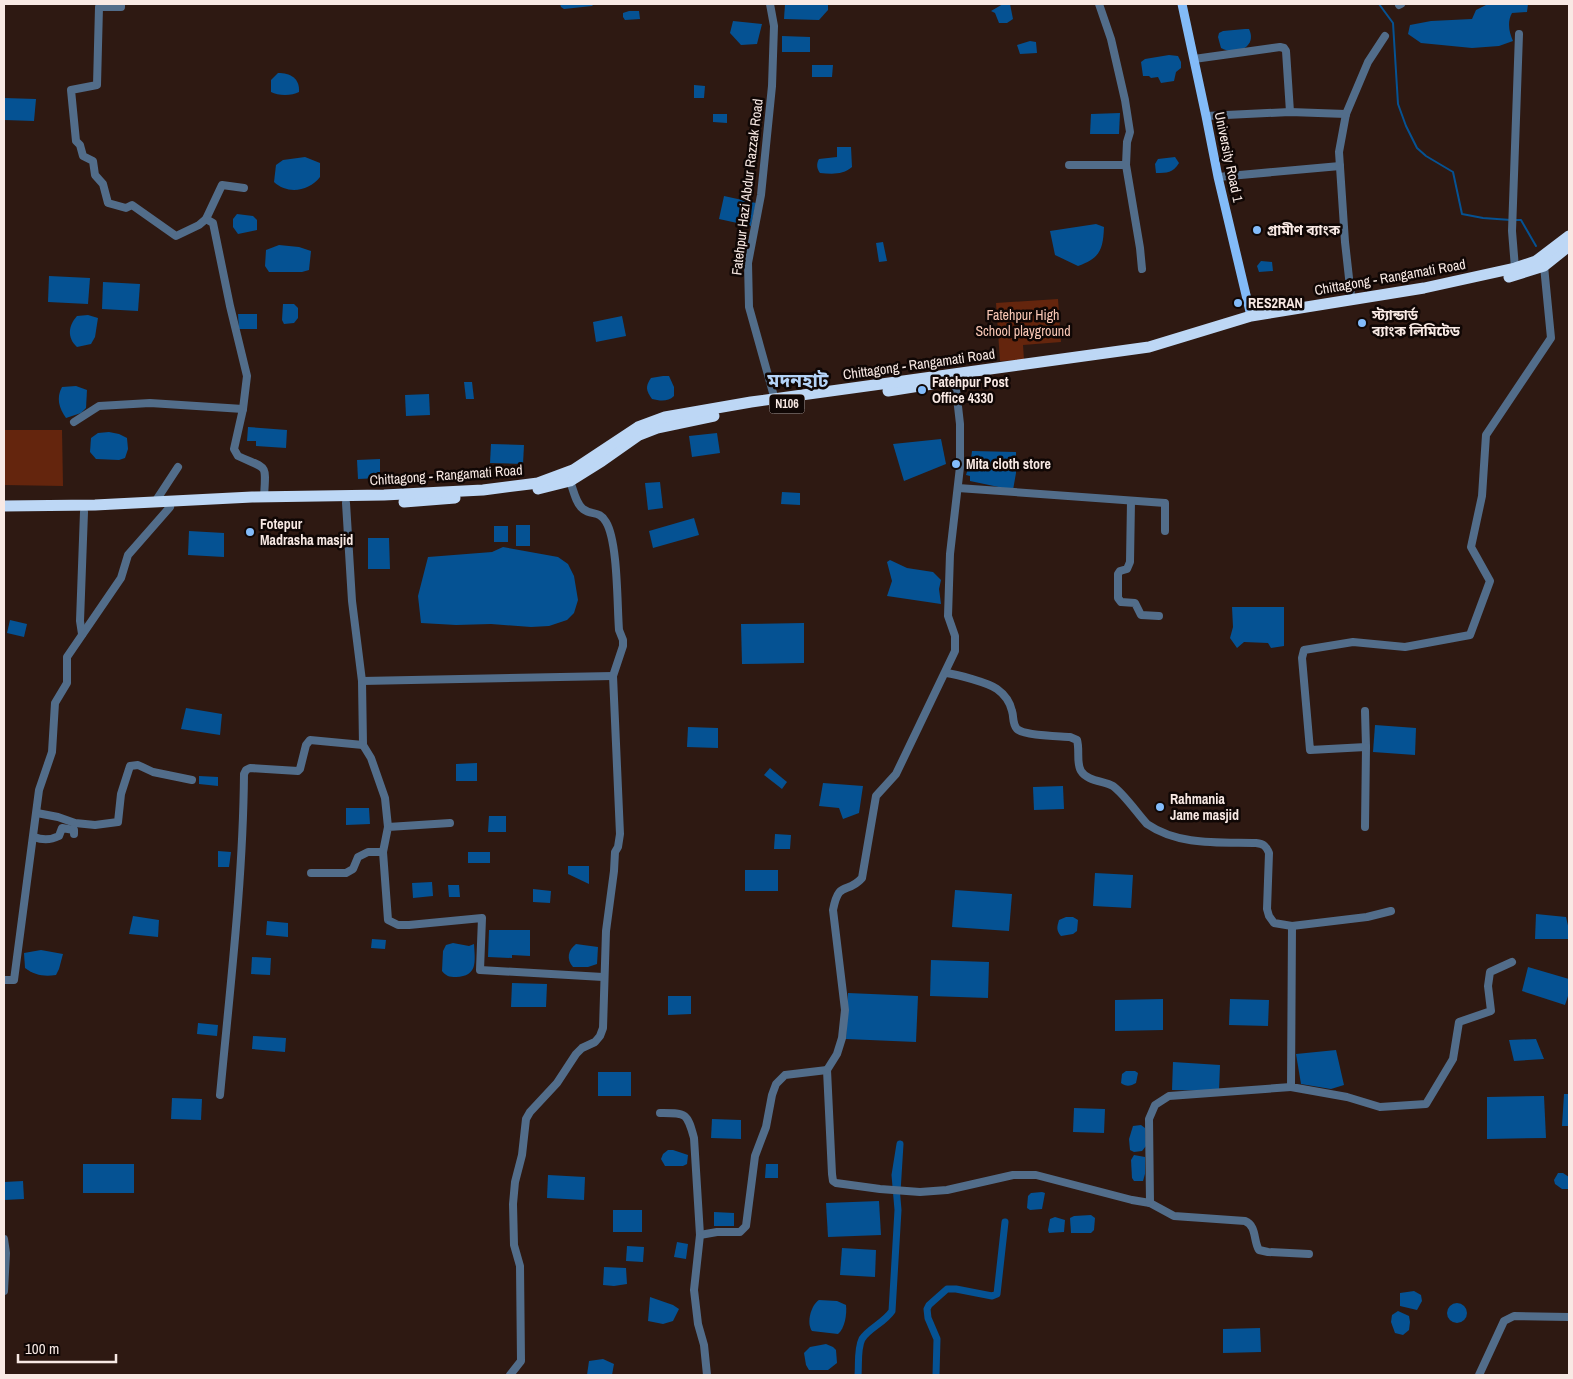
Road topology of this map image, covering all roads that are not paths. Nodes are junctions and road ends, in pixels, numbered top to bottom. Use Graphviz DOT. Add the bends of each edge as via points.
graph roads {
  1 [pos="121,4"];
  2 [pos="770,4"];
  3 [pos="1099,4"];
  4 [pos="1182,4"];
  5 [pos="1518,34"];
  6 [pos="1385,36"];
  7 [pos="1194,59"];
  8 [pos="1290,112"];
  9 [pos="1346,114"];
  10 [pos="1206,116"];
  11 [pos="1069,165"];
  12 [pos="1126,165"];
  13 [pos="1340,166"];
  14 [pos="1218,177"];
  15 [pos="244,188"];
  16 [pos="206,219"];
  17 [pos="1569,236"];
  18 [pos="1569,246"];
  19 [pos="1544,266"];
  20 [pos="1515,268"];
  21 [pos="1142,269"];
  22 [pos="1351,296"];
  23 [pos="1251,316"];
  24 [pos="955,380"];
  25 [pos="775,400"];
  26 [pos="243,409"];
  27 [pos="74,422"];
  28 [pos="178,467"];
  29 [pos="570,481"];
  30 [pos="958,488"];
  31 [pos="264,498"];
  32 [pos="1131,501"];
  33 [pos="155,502"];
  34 [pos="346,503"];
  35 [pos="4,506"];
  36 [pos="170,507"];
  37 [pos="4,511"];
  38 [pos="84,512"];
  39 [pos="1165,531"];
  40 [pos="1159,616"];
  41 [pos="82,634"];
  42 [pos="946,673"];
  43 [pos="613,676"];
  44 [pos="362,681"];
  45 [pos="1365,711"];
  46 [pos="363,745"];
  47 [pos="1366,747"];
  48 [pos="192,780"];
  49 [pos="36,813"];
  50 [pos="450,823"];
  51 [pos="388,827"];
  52 [pos="1364,827"];
  53 [pos="74,834"];
  54 [pos="34,837"];
  55 [pos="383,852"];
  56 [pos="311,872"];
  57 [pos="1391,911"];
  58 [pos="1292,926"];
  59 [pos="1512,962"];
  60 [pos="603,977"];
  61 [pos="4,980"];
  62 [pos="828,1070"];
  63 [pos="1290,1087"];
  64 [pos="220,1095"];
  65 [pos="660,1113"];
  66 [pos="1150,1203"];
  67 [pos="700,1236"];
  68 [pos="4,1239"];
  69 [pos="1309,1254"];
  70 [pos="4,1291"];
  71 [pos="1569,1317"];
  72 [pos="510,1375"];
  73 [pos="706,1375"];
  74 [pos="1480,1375"];
  1 -- 16 [label="street" via="121,7 99,6 97,85 71,90 76,141 83,156 93,161 95,175 103,184 108,203 126,208 132,205 176,236"];
  2 -- 25 [label="street, Fatehpur Hazi Abdur Razzak Road" via="774,26 772,86 761,195 748,264 749,307"];
  3 -- 12 [label="street" via="1125,100 1130,132"];
  4 -- 7 [label="main road, University Road 1"];
  5 -- 20 [label="street" via="1512,208"];
  6 -- 9 [label="street" via="1368,62"];
  7 -- 8 [label="street" via="1284,48"];
  7 -- 10 [label="main road, University Road 1"];
  8 -- 9 [label="street"];
  8 -- 10 [label="street"];
  9 -- 13 [label="street" via="1339,152"];
  10 -- 14 [label="main road, University Road 1"];
  11 -- 12 [label="street"];
  12 -- 21 [label="street"];
  13 -- 14 [label="street"];
  13 -- 22 [label="street"];
  14 -- 23 [label="main road, University Road 1"];
  15 -- 16 [label="street" via="222,185"];
  16 -- 26 [label="street" via="214,223 246,376"];
  17 -- 20 [label="highway, Chittagong - Rangamati Road / N106" via="1536,261"];
  18 -- 19 [label="highway, Chittagong - Rangamati Road / N106"];
  19 -- 24 [label="highway, Chittagong - Rangamati Road / N106" via="1468,286 1224,328 1152,351"];
  19 -- 47 [label="street" via="1551,338 1486,435 1482,496 1471,547 1490,582 1470,635 1405,646 1353,642 1304,650 1310,750"];
  20 -- 23 [label="highway, Chittagong - Rangamati Road / N106" via="1424,288"];
  23 -- 25 [label="highway, Chittagong - Rangamati Road / N106" via="1149,347"];
  24 -- 29 [label="highway, Chittagong - Rangamati Road / N106" via="732,412 657,428 639,435"];
  24 -- 30 [label="street" via="960,424"];
  25 -- 31 [label="highway, Chittagong - Rangamati Road / N106" via="695,411 638,427 572,470 538,483 414,494"];
  26 -- 27 [label="street" via="150,403 100,406"];
  26 -- 31 [label="street" via="234,449 238,456 263,468"];
  28 -- 33 [label="street"];
  29 -- 34 [label="highway, Chittagong - Rangamati Road / N106" via="537,490 436,500"];
  29 -- 43 [label="street" via="583,510 602,515 614,547 618,630 623,646"];
  30 -- 32 [label="street"];
  30 -- 42 [label="street" via="950,554 948,616 955,636 954,652"];
  31 -- 33 [label="highway, Chittagong - Rangamati Road / N106"];
  32 -- 39 [label="street" via="1166,503"];
  32 -- 40 [label="street" via="1130,562 1127,569 1118,574 1118,598 1121,602 1135,602 1141,615"];
  33 -- 35 [label="highway, Chittagong - Rangamati Road / N106"];
  34 -- 36 [label="highway, Chittagong - Rangamati Road / N106"];
  34 -- 44 [label="street" via="352,600"];
  36 -- 38 [label="highway, Chittagong - Rangamati Road / N106"];
  36 -- 41 [label="street" via="128,555 120,578"];
  37 -- 38 [label="highway, Chittagong - Rangamati Road / N106"];
  38 -- 41 [label="street"];
  41 -- 49 [label="street" via="67,657 67,683 55,704 52,752 39,790"];
  42 -- 58 [label="street" via="996,688 1006,696 1018,730 1076,740 1082,773 1115,788 1153,829 1189,841 1263,844 1269,853 1269,916 1274,922"];
  42 -- 62 [label="street" via="896,774 876,796 862,878 857,884 840,889 835,897 833,910 845,1010 842,1038"];
  43 -- 44 [label="street"];
  43 -- 60 [label="street" via="620,834 615,852"];
  44 -- 46 [label="street"];
  45 -- 47 [label="street"];
  46 -- 51 [label="street" via="385,798"];
  46 -- 64 [label="street" via="310,740 298,771 250,768 244,774 241,870"];
  47 -- 52 [label="street"];
  48 -- 49 [label="street" via="153,772 138,765 130,766 121,794 118,822 75,823"];
  49 -- 54 [label="street"];
  50 -- 51 [label="street"];
  51 -- 55 [label="street"];
  53 -- 54 [label="street" via="74,830 62,828 55,839"];
  54 -- 61 [label="street" via="14,980"];
  55 -- 56 [label="street" via="368,852 358,857 346,873"];
  55 -- 60 [label="street" via="388,920 398,925 409,925 482,918 480,970"];
  57 -- 58 [label="street"];
  58 -- 63 [label="street"];
  59 -- 63 [label="street" via="1490,972 1491,1010 1459,1022 1453,1059 1426,1104 1380,1107 1347,1097"];
  60 -- 72 [label="street" via="603,1028 600,1036 576,1054 557,1083 526,1119 513,1204 514,1245 520,1266 521,1361"];
  62 -- 66 [label="street" via="832,1174 836,1183 920,1192 1014,1175 1036,1175"];
  62 -- 67 [label="street" via="785,1075 776,1084 756,1156 746,1226 740,1232"];
  63 -- 66 [label="street" via="1169,1096 1155,1105 1149,1119"];
  65 -- 67 [label="street" via="685,1115 690,1123 694,1138"];
  66 -- 69 [label="street" via="1174,1216 1245,1221 1253,1228 1259,1250"];
  67 -- 73 [label="street" via="694,1290"];
  68 -- 70 [label="street"];
  71 -- 74 [label="street" via="1514,1316 1504,1321"];
}
